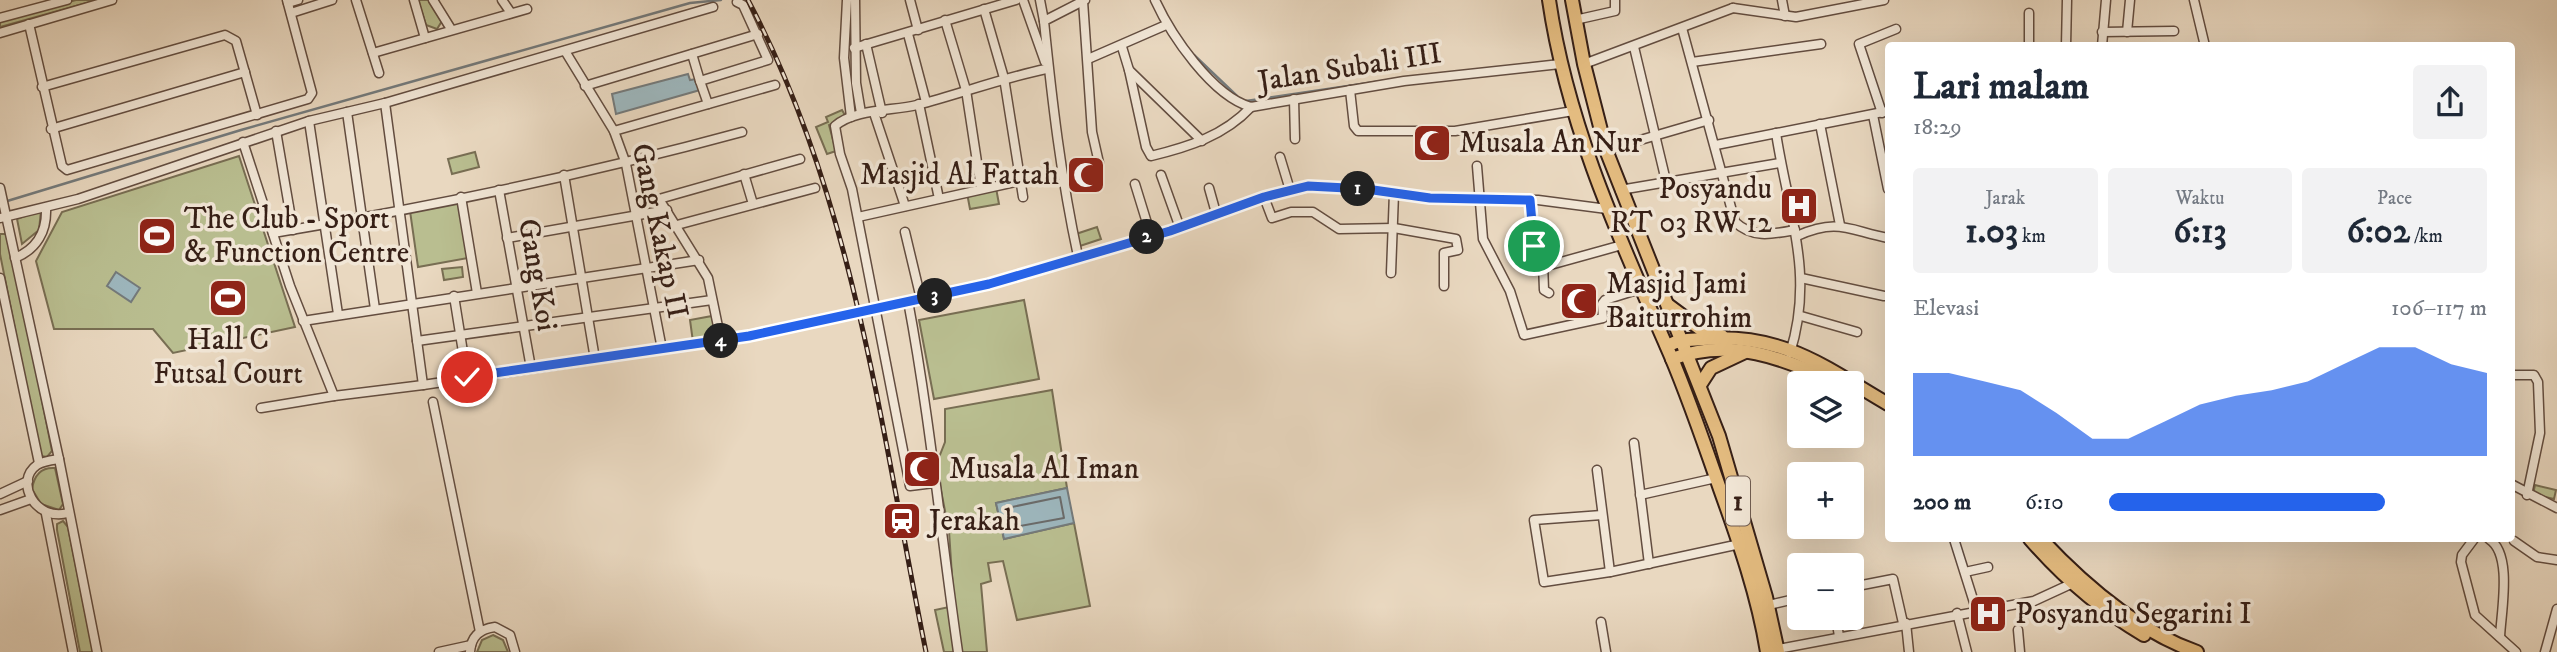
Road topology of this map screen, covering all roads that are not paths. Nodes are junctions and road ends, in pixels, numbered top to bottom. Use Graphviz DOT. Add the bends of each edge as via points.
graph roads {
  1 [pos="67,0"];
  2 [pos="112,0"];
  3 [pos="298,0"];
  4 [pos="332,0"];
  5 [pos="356,0"];
  6 [pos="414,0"];
  7 [pos="433,0"];
  8 [pos="502,0"];
  9 [pos="847,0"];
  10 [pos="855,0"];
  11 [pos="910,0"];
  12 [pos="1016,0"];
  13 [pos="1023,0"];
  14 [pos="1040,0"];
  15 [pos="1084,0"];
  16 [pos="1155,0"];
  17 [pos="1549,0"];
  18 [pos="1572,0"];
  19 [pos="1615,0"];
  20 [pos="1782,0"];
  21 [pos="1884,0"];
  22 [pos="2067,0"];
  23 [pos="2106,0"];
  24 [pos="2130,0"];
  25 [pos="2194,0"];
  26 [pos="287,1"];
  27 [pos="737,2"];
  28 [pos="316,3"];
  29 [pos="35,4"];
  30 [pos="1733,4"];
  31 [pos="713,7"];
  32 [pos="527,9"];
  33 [pos="984,9"];
  34 [pos="290,13"];
  35 [pos="511,13"];
  36 [pos="2029,13"];
  37 [pos="1785,16"];
  38 [pos="0,18"];
  39 [pos="946,20"];
  40 [pos="1575,20"];
  41 [pos="1044,21"];
  42 [pos="29,24"];
  43 [pos="1166,25"];
  44 [pos="1682,28"];
  45 [pos="451,29"];
  46 [pos="1896,29"];
  47 [pos="918,30"];
  48 [pos="2174,31"];
  49 [pos="2102,32"];
  50 [pos="2127,32"];
  51 [pos="0,33"];
  52 [pos="758,34"];
  53 [pos="908,34"];
  54 [pos="425,38"];
  55 [pos="2029,42"];
  56 [pos="2066,42"];
  57 [pos="2102,42"];
  58 [pos="2204,42"];
  59 [pos="866,44"];
  60 [pos="1821,44"];
  61 [pos="1122,47"];
  62 [pos="1634,47"];
  63 [pos="854,48"];
  64 [pos="565,51"];
  65 [pos="373,53"];
  66 [pos="692,54"];
  67 [pos="1088,59"];
  68 [pos="1692,62"];
  69 [pos="1560,64"];
  70 [pos="1584,64"];
  71 [pos="1046,67"];
  72 [pos="855,68"];
  73 [pos="845,69"];
  74 [pos="1129,70"];
  75 [pos="245,72"];
  76 [pos="379,73"];
  77 [pos="1004,78"];
  78 [pos="699,81"];
  79 [pos="852,84"];
  80 [pos="775,85"];
  81 [pos="585,86"];
  82 [pos="42,87"];
  83 [pos="965,90"];
  84 [pos="1350,90"];
  85 [pos="1294,99"];
  86 [pos="385,103"];
  87 [pos="923,103"];
  88 [pos="708,104"];
  89 [pos="1251,107"];
  90 [pos="1573,111"];
  91 [pos="347,113"];
  92 [pos="861,113"];
  93 [pos="878,113"];
  94 [pos="1881,113"];
  95 [pos="257,115"];
  96 [pos="851,117"];
  97 [pos="1709,120"];
  98 [pos="309,121"];
  99 [pos="1820,124"];
  100 [pos="51,129"];
  101 [pos="276,131"];
  102 [pos="614,131"];
  103 [pos="742,132"];
  104 [pos="1776,133"];
  105 [pos="1655,136"];
  106 [pos="1295,139"];
  107 [pos="1202,141"];
  108 [pos="243,142"];
  109 [pos="1884,142"];
  110 [pos="1716,145"];
  111 [pos="1606,150"];
  112 [pos="1280,157"];
  113 [pos="800,159"];
  114 [pos="626,163"];
  115 [pos="1098,163"];
  116 [pos="1780,163"];
  117 [pos="1477,166"];
  118 [pos="1722,171"];
  119 [pos="744,174"];
  120 [pos="564,175"];
  121 [pos="1161,175"];
  122 [pos="1020,181"];
  123 [pos="1666,181"];
  124 [pos="1135,184"];
  125 [pos="0,188"];
  126 [pos="814,188"];
  127 [pos="981,188"];
  128 [pos="1209,188"];
  129 [pos="499,190"];
  130 [pos="1290,190"];
  131 [pos="1620,190"];
  132 [pos="1394,193"];
  133 [pos="939,194"];
  134 [pos="461,197"];
  135 [pos="1023,197"];
  136 [pos="1264,197"];
  137 [pos="1480,199"];
  138 [pos="1530,200"];
  139 [pos="753,204"];
  140 [pos="905,205"];
  141 [pos="46,208"];
  142 [pos="667,209"];
  143 [pos="1607,209"];
  144 [pos="400,212"];
  145 [pos="1216,214"];
  146 [pos="635,215"];
  147 [pos="858,216"];
  148 [pos="4,217"];
  149 [pos="363,218"];
  150 [pos="325,225"];
  151 [pos="572,225"];
  152 [pos="677,225"];
  153 [pos="1840,225"];
  154 [pos="1180,228"];
  155 [pos="1394,228"];
  156 [pos="293,230"];
  157 [pos="905,232"];
  158 [pos="273,233"];
  159 [pos="1796,233"];
  160 [pos="1151,236"];
  161 [pos="1885,236"];
  162 [pos="507,238"];
  163 [pos="1622,245"];
  164 [pos="1078,256"];
  165 [pos="15,258"];
  166 [pos="699,260"];
  167 [pos="647,267"];
  168 [pos="1543,267"];
  169 [pos="1391,273"];
  170 [pos="580,277"];
  171 [pos="0,278"];
  172 [pos="1801,278"];
  173 [pos="516,286"];
  174 [pos="1444,286"];
  175 [pos="1640,289"];
  176 [pos="477,293"];
  177 [pos="1549,293"];
  178 [pos="454,296"];
  179 [pos="1884,296"];
  180 [pos="921,299"];
  181 [pos="712,300"];
  182 [pos="908,301"];
  183 [pos="1665,302"];
  184 [pos="411,303"];
  185 [pos="654,308"];
  186 [pos="874,308"];
  187 [pos="375,309"];
  188 [pos="338,314"];
  189 [pos="589,316"];
  190 [pos="1801,316"];
  191 [pos="303,321"];
  192 [pos="524,327"];
  193 [pos="1857,332"];
  194 [pos="460,334"];
  195 [pos="1722,336"];
  196 [pos="1681,338"];
  197 [pos="417,341"];
  198 [pos="721,341"];
  199 [pos="1667,346"];
  200 [pos="662,349"];
  201 [pos="1745,352"];
  202 [pos="1688,353"];
  203 [pos="1790,354"];
  204 [pos="596,359"];
  205 [pos="1672,359"];
  206 [pos="531,368"];
  207 [pos="1818,371"];
  208 [pos="2515,375"];
  209 [pos="467,377"];
  210 [pos="423,385"];
  211 [pos="1700,385"];
  212 [pos="334,396"];
  213 [pos="1864,398"];
  214 [pos="433,402"];
  215 [pos="1885,402"];
  216 [pos="261,408"];
  217 [pos="1885,411"];
  218 [pos="1634,443"];
  219 [pos="59,459"];
  220 [pos="39,463"];
  221 [pos="1597,470"];
  222 [pos="1716,478"];
  223 [pos="28,481"];
  224 [pos="934,484"];
  225 [pos="2515,488"];
  226 [pos="0,494"];
  227 [pos="1640,495"];
  228 [pos="2527,495"];
  229 [pos="31,499"];
  230 [pos="2557,508"];
  231 [pos="0,510"];
  232 [pos="68,513"];
  233 [pos="46,514"];
  234 [pos="1602,515"];
  235 [pos="1955,542"];
  236 [pos="2033,542"];
  237 [pos="2045,542"];
  238 [pos="2472,542"];
  239 [pos="2492,542"];
  240 [pos="2515,542"];
  241 [pos="1740,544"];
  242 [pos="2557,560"];
  243 [pos="1649,564"];
  244 [pos="1988,567"];
  245 [pos="1610,572"];
  246 [pos="1965,572"];
  247 [pos="2073,583"];
  248 [pos="1864,585"];
  249 [pos="1787,602"];
  250 [pos="2557,609"];
  251 [pos="1766,610"];
  252 [pos="1977,611"];
  253 [pos="1957,614"];
  254 [pos="1601,622"];
  255 [pos="1905,623"];
  256 [pos="487,629"];
  257 [pos="1838,630"];
  258 [pos="2018,630"];
  259 [pos="1839,636"];
  260 [pos="2500,638"];
  261 [pos="2168,646"];
  262 [pos="471,649"];
  263 [pos="1774,651"];
  264 [pos="74,652"];
  265 [pos="97,652"];
  266 [pos="439,652"];
  267 [pos="515,652"];
  268 [pos="958,652"];
  269 [pos="1606,652"];
  270 [pos="1909,652"];
  271 [pos="1967,652"];
  272 [pos="2020,652"];
  273 [pos="2197,652"];
  274 [pos="2516,652"];
  275 [pos="2545,652"];
  1 -- 29 [label="street"];
  2 -- 42 [label="street"];
  3 -- 26 [label="street"];
  4 -- 28 [label="street"];
  5 -- 65 [label="street"];
  6 -- 54 [label="street"];
  7 -- 45 [label="street"];
  8 -- 35 [label="street"];
  9 -- 73 [label="street"];
  10 -- 63 [label="street"];
  11 -- 47 [label="street"];
  12 -- 33 [label="street"];
  13 -- 71 [label="street"];
  14 -- 41 [label="street"];
  15 -- 41 [label="street"];
  15 -- 67 [label="street"];
  16 -- 43 [label="street, Jalan Subali III"];
  17 -- 69 [label="main road, 1"];
  18 -- 40 [label="main road, 1"];
  19 -- 40 [label="street" via="1615,11"];
  20 -- 37 [label="street"];
  21 -- 37 [label="street"];
  22 -- 56 [label="street"];
  23 -- 49 [label="street"];
  24 -- 50 [label="street"];
  25 -- 58 [label="street"];
  26 -- 34 [label="street"];
  27 -- 52 [label="street"];
  28 -- 34 [label="street"];
  29 -- 38 [label="street"];
  30 -- 37 [label="street"];
  30 -- 44 [label="street"];
  31 -- 64 [label="street"];
  32 -- 35 [label="street"];
  33 -- 39 [label="street"];
  33 -- 77 [label="street"];
  34 -- 95 [label="street" via="312,93 308,99"];
  35 -- 45 [label="street"];
  36 -- 55 [label="street"];
  39 -- 47 [label="street"];
  39 -- 83 [label="street"];
  40 -- 70 [label="main road, 1"];
  41 -- 71 [label="street"];
  42 -- 51 [label="street"];
  42 -- 82 [label="street"];
  43 -- 61 [label="street"];
  43 -- 89 [label="street, Jalan Subali III" via="1212,79 1237,102"];
  44 -- 62 [label="street"];
  44 -- 68 [label="street"];
  45 -- 54 [label="street"];
  46 -- 94 [label="street" via="1859,44"];
  47 -- 53 [label="street"];
  48 -- 50 [label="street"];
  49 -- 50 [label="street"];
  49 -- 57 [label="street"];
  52 -- 66 [label="street"];
  52 -- 78 [label="street" via="768,60"];
  53 -- 59 [label="street"];
  53 -- 87 [label="street"];
  54 -- 65 [label="street"];
  59 -- 63 [label="street"];
  59 -- 93 [label="street"];
  60 -- 68 [label="street"];
  61 -- 67 [label="street"];
  61 -- 74 [label="street"];
  62 -- 70 [label="street"];
  62 -- 105 [label="street"];
  63 -- 72 [label="street"];
  64 -- 81 [label="street, Gang Kakap II"];
  64 -- 86 [label="street"];
  65 -- 76 [label="street"];
  66 -- 78 [label="street"];
  66 -- 81 [label="street"];
  67 -- 115 [label="street"];
  68 -- 97 [label="street"];
  69 -- 84 [label="street, Jalan Subali III"];
  69 -- 90 [label="main road, 1"];
  70 -- 111 [label="main road, 1"];
  71 -- 77 [label="street"];
  71 -- 164 [label="street"];
  72 -- 73 [label="street"];
  72 -- 79 [label="street"];
  73 -- 79 [label="street"];
  74 -- 107 [label="street"];
  74 -- 107 [label="street" via="1148,153"];
  75 -- 82 [label="street" via="236,41 225,35"];
  75 -- 95 [label="street"];
  75 -- 100 [label="street"];
  77 -- 83 [label="street"];
  77 -- 122 [label="street"];
  78 -- 88 [label="street"];
  79 -- 92 [label="street"];
  79 -- 96 [label="street"];
  80 -- 88 [label="street"];
  81 -- 102 [label="street, Gang Kakap II"];
  82 -- 100 [label="street"];
  83 -- 87 [label="street"];
  83 -- 127 [label="street"];
  84 -- 85 [label="street, Jalan Subali III"];
  84 -- 90 [label="street" via="1358,131 1463,130"];
  85 -- 89 [label="street, Jalan Subali III"];
  85 -- 106 [label="street"];
  86 -- 91 [label="street"];
  86 -- 144 [label="street"];
  87 -- 93 [label="street"];
  87 -- 133 [label="street"];
  88 -- 102 [label="street"];
  89 -- 107 [label="street"];
  90 -- 143 [label="main road, 1"];
  91 -- 98 [label="street"];
  91 -- 149 [label="street"];
  92 -- 93 [label="street"];
  92 -- 96 [label="street"];
  93 -- 140 [label="street"];
  94 -- 99 [label="street"];
  94 -- 109 [label="street"];
  95 -- 100 [label="street" via="67,170"];
  96 -- 147 [label="street" via="838,123 835,132"];
  97 -- 105 [label="street"];
  97 -- 110 [label="street"];
  98 -- 101 [label="street"];
  98 -- 150 [label="street"];
  99 -- 104 [label="street"];
  99 -- 153 [label="street"];
  101 -- 108 [label="street"];
  101 -- 156 [label="street"];
  102 -- 114 [label="street, Gang Kakap II"];
  103 -- 114 [label="street"];
  104 -- 110 [label="street"];
  104 -- 116 [label="street"];
  105 -- 111 [label="street"];
  105 -- 123 [label="street"];
  108 -- 141 [label="street"];
  108 -- 158 [label="street"];
  110 -- 118 [label="street"];
  111 -- 131 [label="main road, 1"];
  112 -- 130 [label="street"];
  113 -- 119 [label="street"];
  114 -- 120 [label="street"];
  114 -- 146 [label="street, Gang Kakap II"];
  116 -- 118 [label="street"];
  116 -- 159 [label="street"];
  117 -- 137 [label="street"];
  118 -- 123 [label="street"];
  118 -- 159 [label="street" via="1740,227 1761,235"];
  119 -- 139 [label="street"];
  119 -- 142 [label="street" via="664,195 660,203"];
  120 -- 129 [label="street"];
  120 -- 151 [label="street"];
  121 -- 154 [label="street"];
  122 -- 127 [label="street"];
  122 -- 135 [label="street"];
  123 -- 131 [label="street"];
  124 -- 160 [label="street"];
  125 -- 148 [label="street"];
  126 -- 139 [label="street"];
  127 -- 140 [label="street"];
  128 -- 145 [label="street"];
  129 -- 134 [label="street"];
  129 -- 162 [label="street, Gang Koi"];
  130 -- 132 [label="street" via="1308,186"];
  130 -- 136 [label="street"];
  131 -- 183 [label="main road, 1"];
  132 -- 137 [label="street"];
  132 -- 155 [label="street"];
  134 -- 144 [label="street"];
  134 -- 176 [label="street"];
  136 -- 145 [label="street"];
  136 -- 155 [label="street" via="1272,218 1313,212 1339,229"];
  137 -- 138 [label="street"];
  137 -- 175 [label="street" via="1483,239 1510,291 1526,336 1603,318 1605,300"];
  138 -- 143 [label="street"];
  138 -- 168 [label="street" via="1534,246"];
  139 -- 152 [label="street"];
  140 -- 147 [label="street"];
  141 -- 148 [label="street"];
  141 -- 165 [label="street" via="46,225 36,243"];
  142 -- 146 [label="street"];
  142 -- 152 [label="street"];
  143 -- 163 [label="main road, 1"];
  144 -- 149 [label="street"];
  144 -- 184 [label="street"];
  145 -- 154 [label="street"];
  146 -- 151 [label="street"];
  146 -- 167 [label="street, Gang Kakap II"];
  147 -- 186 [label="street"];
  148 -- 165 [label="street"];
  149 -- 150 [label="street"];
  149 -- 187 [label="street"];
  150 -- 156 [label="street"];
  150 -- 188 [label="street"];
  151 -- 162 [label="street"];
  151 -- 170 [label="street"];
  152 -- 166 [label="street"];
  153 -- 159 [label="street"];
  153 -- 161 [label="street"];
  154 -- 160 [label="street"];
  155 -- 169 [label="street"];
  155 -- 174 [label="street" via="1456,239 1458,250 1444,253"];
  156 -- 158 [label="street"];
  157 -- 180 [label="street"];
  158 -- 191 [label="street"];
  159 -- 172 [label="street"];
  160 -- 164 [label="street"];
  162 -- 173 [label="street, Gang Koi"];
  163 -- 168 [label="street"];
  163 -- 175 [label="main road, 1"];
  164 -- 180 [label="street"];
  165 -- 219 [label="street"];
  166 -- 167 [label="street"];
  166 -- 181 [label="street"];
  167 -- 170 [label="street"];
  167 -- 185 [label="street, Gang Kakap II"];
  168 -- 177 [label="street" via="1544,290"];
  170 -- 173 [label="street"];
  170 -- 189 [label="street"];
  171 -- 220 [label="street"];
  172 -- 179 [label="street"];
  172 -- 190 [label="street"];
  173 -- 176 [label="street"];
  173 -- 192 [label="street, Gang Koi"];
  175 -- 199 [label="main road, 1"];
  176 -- 178 [label="street"];
  178 -- 184 [label="street"];
  178 -- 194 [label="street"];
  180 -- 182 [label="street"];
  181 -- 185 [label="street"];
  181 -- 198 [label="street"];
  182 -- 186 [label="street"];
  182 -- 224 [label="street" via="933,440"];
  183 -- 195 [label="main road" via="1703,331"];
  183 -- 196 [label="main road, 1"];
  184 -- 187 [label="street"];
  184 -- 197 [label="street"];
  185 -- 189 [label="street"];
  185 -- 200 [label="street, Gang Kakap II"];
  186 -- 198 [label="street"];
  186 -- 224 [label="street" via="910,486"];
  187 -- 188 [label="street"];
  188 -- 191 [label="street"];
  189 -- 192 [label="street"];
  189 -- 204 [label="street"];
  190 -- 193 [label="street"];
  190 -- 203 [label="street"];
  191 -- 212 [label="street"];
  192 -- 194 [label="street"];
  192 -- 206 [label="street, Gang Koi"];
  194 -- 197 [label="street"];
  194 -- 209 [label="street"];
  195 -- 196 [label="main road"];
  195 -- 203 [label="main road" via="1741,336"];
  196 -- 199 [label="main road"];
  196 -- 202 [label="main road, 1"];
  197 -- 210 [label="street"];
  198 -- 200 [label="street"];
  199 -- 205 [label="main road, 1"];
  200 -- 204 [label="street"];
  201 -- 202 [label="main road"];
  201 -- 203 [label="main road"];
  201 -- 211 [label="main road" via="1711,368"];
  202 -- 205 [label="main road"];
  202 -- 211 [label="main road, 1"];
  203 -- 207 [label="main road"];
  203 -- 215 [label="main road"];
  204 -- 206 [label="street"];
  205 -- 222 [label="main road, 1"];
  206 -- 209 [label="street"];
  208 -- 228 [label="street" via="2534,375 2538,382 2540,433"];
  209 -- 210 [label="street"];
  210 -- 212 [label="street"];
  211 -- 251 [label="main road, 1"];
  212 -- 216 [label="street"];
  213 -- 217 [label="main road"];
  214 -- 256 [label="street"];
  218 -- 227 [label="street"];
  219 -- 220 [label="street"];
  219 -- 232 [label="street"];
  220 -- 223 [label="street" via="30,471"];
  221 -- 234 [label="street"];
  222 -- 227 [label="street"];
  222 -- 241 [label="main road, 1"];
  223 -- 226 [label="street"];
  223 -- 229 [label="street"];
  224 -- 268 [label="street"];
  225 -- 228 [label="street"];
  227 -- 243 [label="street"];
  228 -- 230 [label="street"];
  229 -- 231 [label="street"];
  229 -- 233 [label="street"];
  232 -- 233 [label="street"];
  232 -- 265 [label="street"];
  233 -- 264 [label="street"];
  234 -- 245 [label="street"];
  234 -- 245 [label="street" via="1534,520 1544,582"];
  235 -- 246 [label="street"];
  236 -- 247 [label="main road"];
  237 -- 261 [label="main road" via="2093,589"];
  238 -- 260 [label="street" via="2462,555 2462,570 2476,615"];
  239 -- 260 [label="street" via="2504,564"];
  240 -- 242 [label="street" via="2537,557"];
  241 -- 243 [label="street"];
  241 -- 251 [label="main road, 1"];
  243 -- 245 [label="street"];
  244 -- 246 [label="street"];
  246 -- 252 [label="street"];
  247 -- 252 [label="street" via="2035,601"];
  247 -- 261 [label="main road" via="2122,622"];
  248 -- 255 [label="street" via="1893,579"];
  249 -- 251 [label="street"];
  250 -- 275 [label="street"];
  251 -- 263 [label="main road, 1"];
  252 -- 253 [label="street"];
  253 -- 255 [label="street"];
  253 -- 271 [label="street"];
  254 -- 269 [label="street"];
  255 -- 259 [label="street"];
  255 -- 270 [label="street"];
  256 -- 262 [label="street"];
  256 -- 267 [label="street" via="510,635"];
  257 -- 259 [label="street"];
  258 -- 272 [label="street"];
  259 -- 263 [label="street"];
  260 -- 274 [label="street"];
  261 -- 273 [label="main road"];
  262 -- 266 [label="street"];
}
